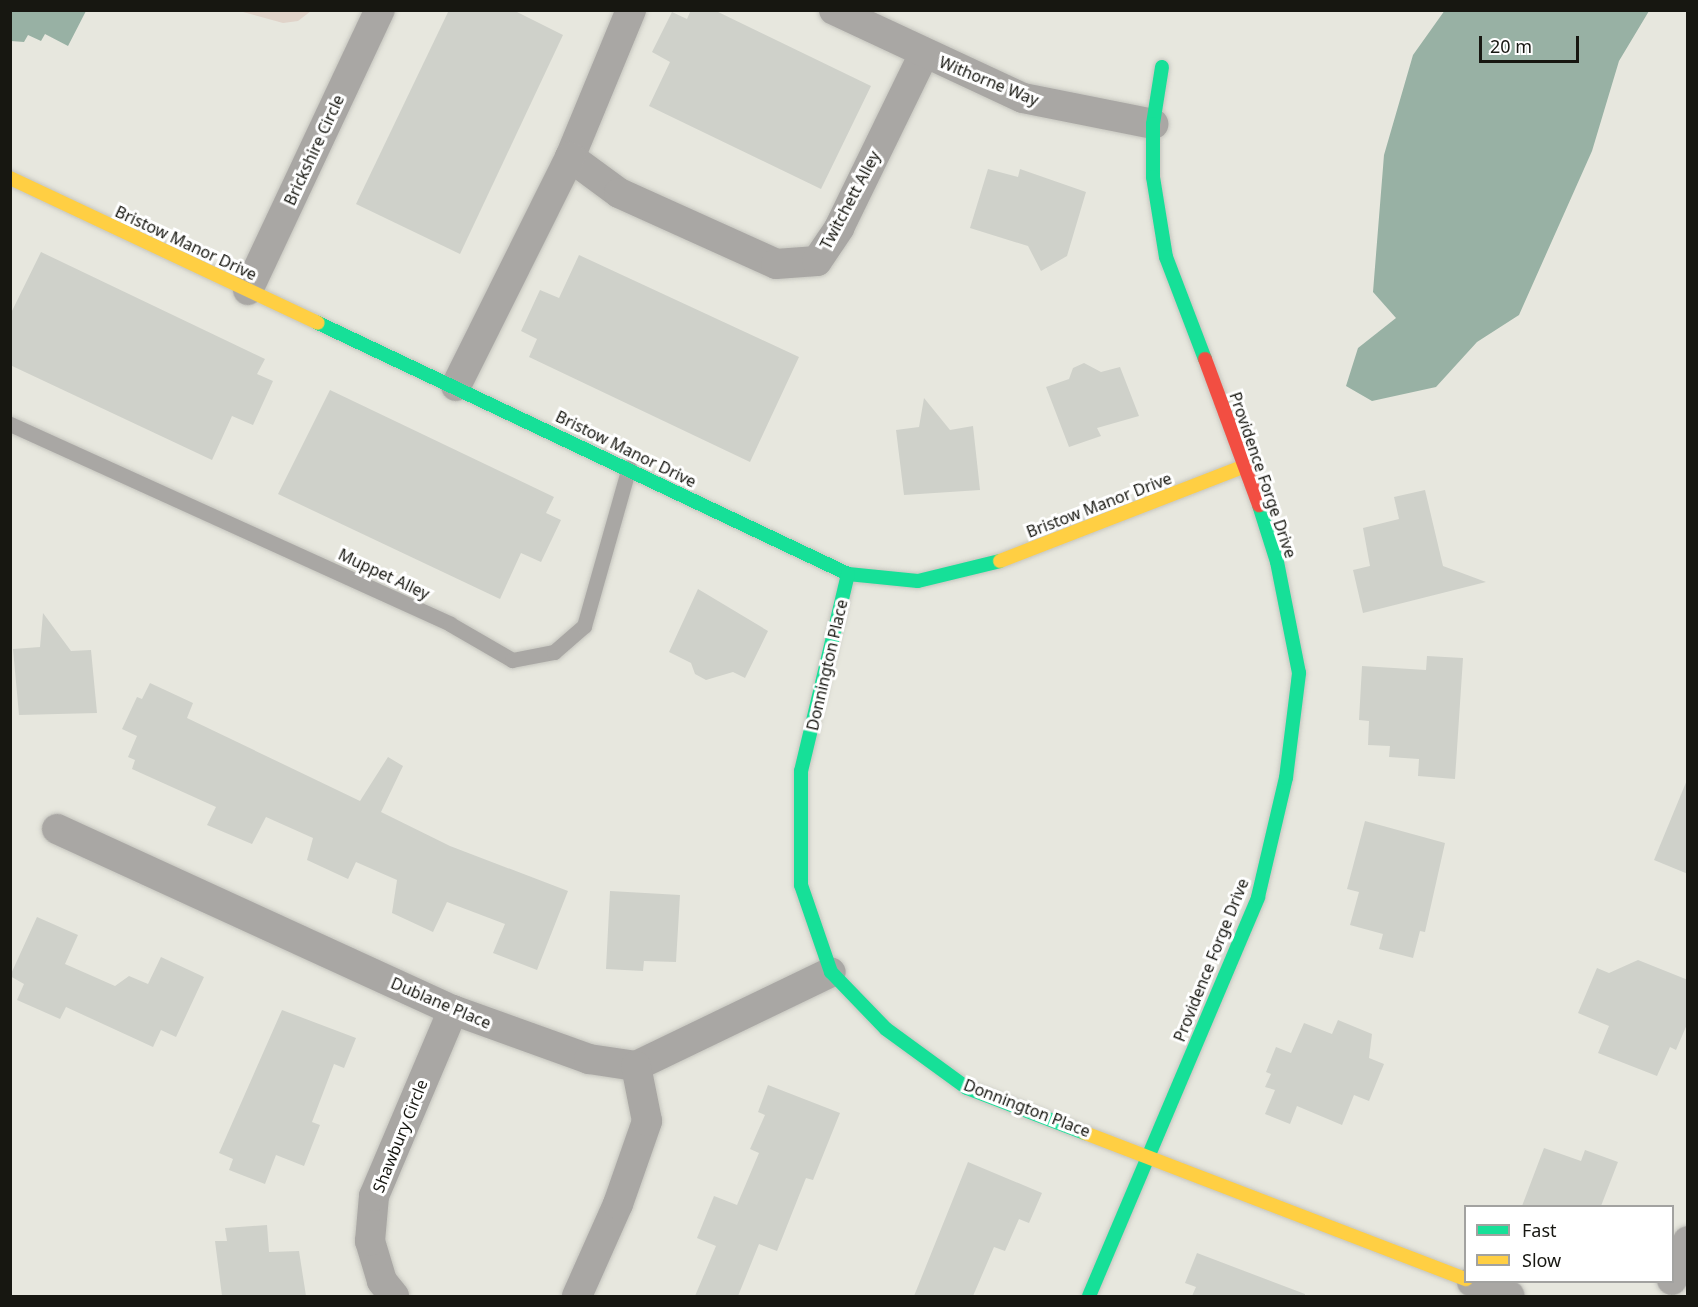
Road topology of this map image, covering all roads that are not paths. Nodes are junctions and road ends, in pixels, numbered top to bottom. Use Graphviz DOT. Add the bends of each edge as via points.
graph roads {
  1 [pos="380,10"];
  2 [pos="632,10"];
  3 [pos="834,10"];
  4 [pos="924,54"];
  5 [pos="1162,67"];
  6 [pos="1153,124"];
  7 [pos="570,157"];
  8 [pos="11,179"];
  9 [pos="248,290"];
  10 [pos="456,386"];
  11 [pos="10,424"];
  12 [pos="1245,466"];
  13 [pos="628,467"];
  14 [pos="848,574"];
  15 [pos="57,829"];
  16 [pos="831,972"];
  17 [pos="453,1010"];
  18 [pos="636,1066"];
  19 [pos="1147,1154"];
  20 [pos="1688,1241"];
  21 [pos="1674,1276"];
  22 [pos="1464,1278"];
  23 [pos="1477,1283"];
  24 [pos="394,1296"];
  25 [pos="577,1296"];
  26 [pos="1089,1296"];
  27 [pos="1510,1296"];
  1 -- 9 [label="street, Brickshire Circle"];
  2 -- 7 [label="street"];
  3 -- 4 [label="street, Withorne Way"];
  4 -- 6 [label="street, Withorne Way" via="1023,98"];
  4 -- 7 [label="street, Twitchett Alley" via="839,228 817,261 776,264 619,193"];
  5 -- 6 [label="street, Providence Forge Drive"];
  6 -- 12 [label="street, Providence Forge Drive" via="1153,177 1166,257"];
  7 -- 10 [label="street"];
  8 -- 9 [label="street, Bristow Manor Drive"];
  9 -- 10 [label="street, Bristow Manor Drive"];
  10 -- 13 [label="street, Bristow Manor Drive"];
  11 -- 13 [label="lane, Muppet Alley" via="450,624 512,660 554,652 584,626"];
  12 -- 14 [label="street, Bristow Manor Drive" via="990,565 918,580"];
  12 -- 19 [label="street, Providence Forge Drive" via="1277,562 1299,673 1286,778 1257,897"];
  13 -- 14 [label="street, Bristow Manor Drive"];
  14 -- 16 [label="street, Donnington Place" via="801,771 801,885"];
  15 -- 17 [label="street, Dublane Place"];
  16 -- 18 [label="street"];
  16 -- 19 [label="street, Donnington Place" via="886,1029 967,1088"];
  17 -- 18 [label="street, Dublane Place" via="589,1059"];
  17 -- 24 [label="street, Shawbury Circle" via="374,1196 370,1241 382,1281"];
  18 -- 25 [label="street" via="647,1121 618,1204"];
  19 -- 22 [label="street, Donnington Place"];
  19 -- 26 [label="street, Providence Forge Drive"];
  20 -- 21 [label="street"];
  23 -- 27 [label="street"];
}
